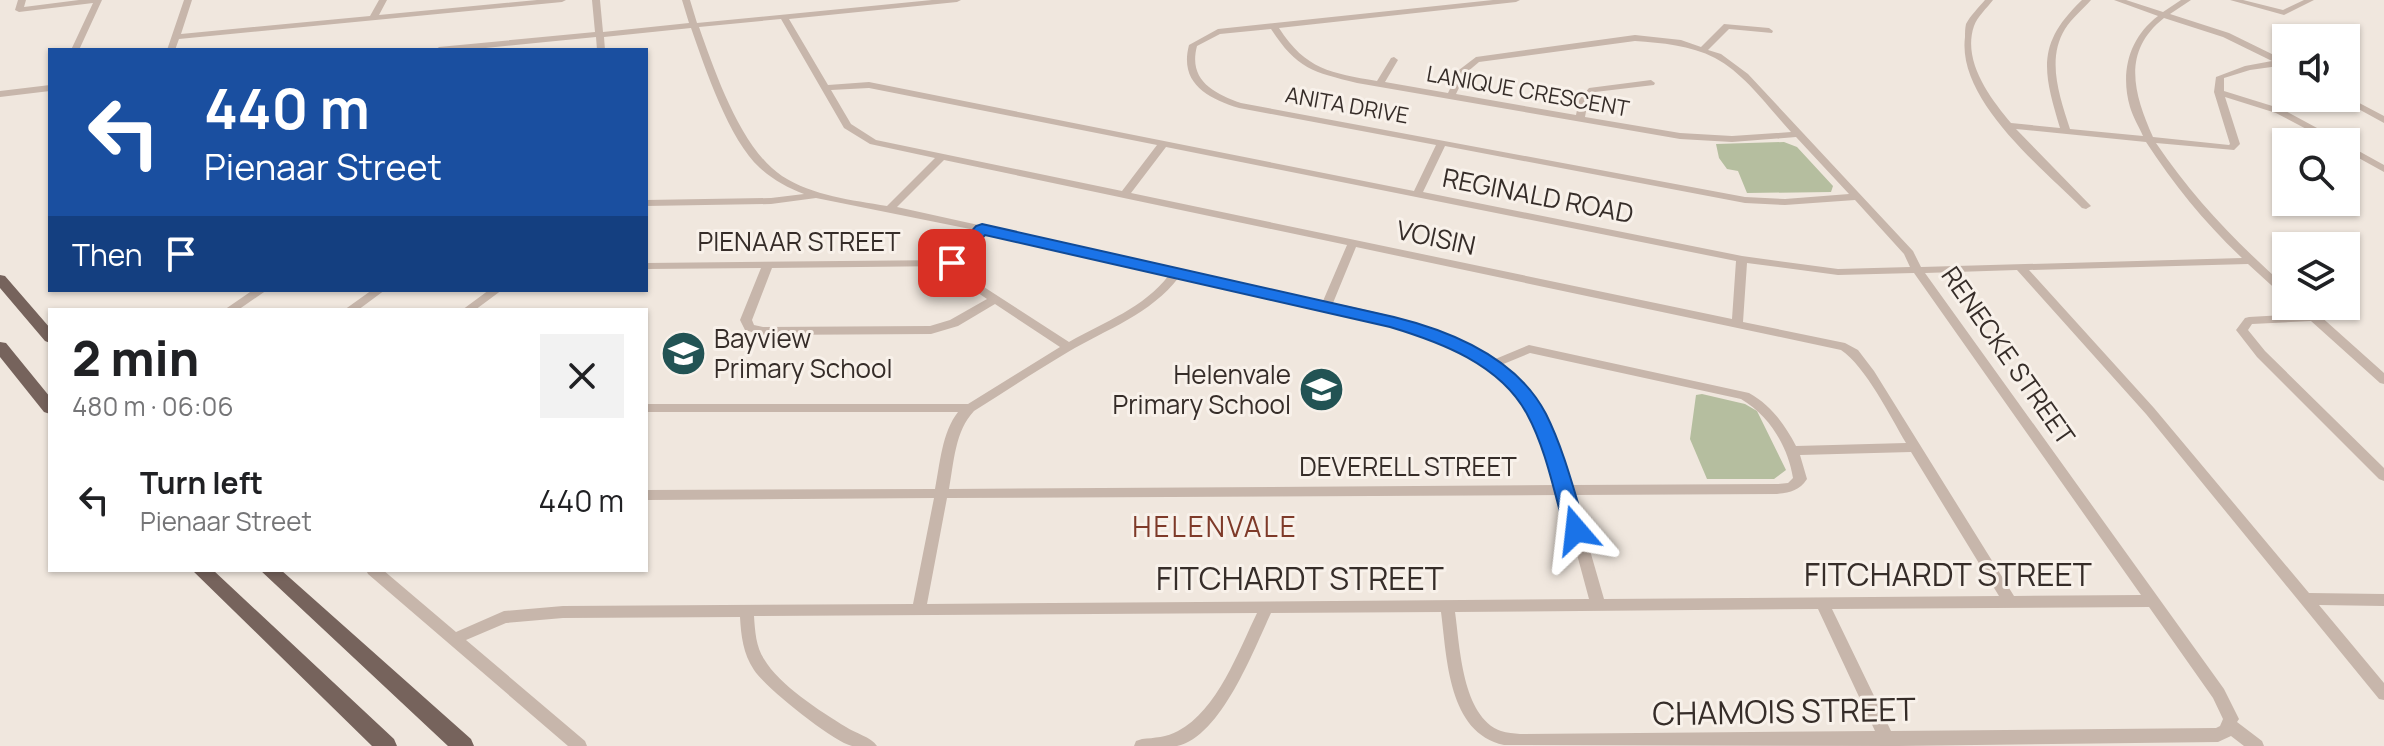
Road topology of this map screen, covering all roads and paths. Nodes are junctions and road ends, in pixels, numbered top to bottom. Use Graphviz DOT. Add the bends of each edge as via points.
graph roads {
  1 [pos="22,0"];
  2 [pos="98,0"];
  3 [pos="188,0"];
  4 [pos="383,0"];
  5 [pos="562,0"];
  6 [pos="596,0"];
  7 [pos="686,0"];
  8 [pos="957,0"];
  9 [pos="1516,0"];
  10 [pos="1989,0"];
  11 [pos="2087,0"];
  12 [pos="2118,0"];
  13 [pos="2187,0"];
  14 [pos="2234,0"];
  15 [pos="2310,0"];
  16 [pos="909,2"];
  17 [pos="2164,14"];
  18 [pos="783,16"];
  19 [pos="373,18"];
  20 [pos="693,25"];
  21 [pos="1273,25"];
  22 [pos="1769,31"];
  23 [pos="602,34"];
  24 [pos="176,37"];
  25 [pos="76,48"];
  26 [pos="172,48"];
  27 [pos="459,48"];
  28 [pos="601,48"];
  29 [pos="1703,50"];
  30 [pos="2272,56"];
  31 [pos="1394,60"];
  32 [pos="2272,64"];
  33 [pos="1651,83"];
  34 [pos="1380,84"];
  35 [pos="48,88"];
  36 [pos="824,88"];
  37 [pos="2219,92"];
  38 [pos="0,94"];
  39 [pos="1451,96"];
  40 [pos="2360,106"];
  41 [pos="1580,118"];
  42 [pos="2384,120"];
  43 [pos="2009,126"];
  44 [pos="2311,128"];
  45 [pos="2066,132"];
  46 [pos="1799,134"];
  47 [pos="1442,142"];
  48 [pos="2148,142"];
  49 [pos="1163,144"];
  50 [pos="2360,155"];
  51 [pos="942,156"];
  52 [pos="2384,169"];
  53 [pos="815,195"];
  54 [pos="1417,195"];
  55 [pos="1124,196"];
  56 [pos="1857,197"];
  57 [pos="648,203"];
  58 [pos="2086,206"];
  59 [pos="890,209"];
  60 [pos="982,229"];
  61 [pos="1353,243"];
  62 [pos="1742,259"];
  63 [pos="2250,261"];
  64 [pos="952,263"];
  65 [pos="768,264"];
  66 [pos="648,266"];
  67 [pos="2020,267"];
  68 [pos="1918,271"];
  69 [pos="1176,273"];
  70 [pos="0,279"];
  71 [pos="2272,281"];
  72 [pos="258,292"];
  73 [pos="376,292"];
  74 [pos="493,292"];
  75 [pos="994,300"];
  76 [pos="1326,306"];
  77 [pos="233,308"];
  78 [pos="353,308"];
  79 [pos="471,308"];
  80 [pos="2272,320"];
  81 [pos="2317,320"];
  82 [pos="1737,323"];
  83 [pos="48,336"];
  84 [pos="0,347"];
  85 [pos="1068,347"];
  86 [pos="1491,365"];
  87 [pos="2384,380"];
  88 [pos="48,406"];
  89 [pos="648,408"];
  90 [pos="970,408"];
  91 [pos="1915,447"];
  92 [pos="1790,451"];
  93 [pos="2384,476"];
  94 [pos="1564,490"];
  95 [pos="941,493"];
  96 [pos="648,495"];
  97 [pos="203,572"];
  98 [pos="271,572"];
  99 [pos="375,572"];
  100 [pos="2306,599"];
  101 [pos="2384,600"];
  102 [pos="2152,601"];
  103 [pos="2010,602"];
  104 [pos="1822,603"];
  105 [pos="1598,605"];
  106 [pos="1447,606"];
  107 [pos="1267,607"];
  108 [pos="919,609"];
  109 [pos="747,610"];
  110 [pos="454,639"];
  111 [pos="2384,694"];
  112 [pos="2224,730"];
  113 [pos="1889,743"];
  114 [pos="386,746"];
  115 [pos="463,746"];
  116 [pos="579,746"];
  117 [pos="869,746"];
  118 [pos="1142,746"];
  119 [pos="2256,746"];
  1 -- 2 [label="street" via="19,10"];
  2 -- 25 [label="street"];
  3 -- 24 [label="street"];
  4 -- 19 [label="street"];
  5 -- 19 [label="street"];
  6 -- 23 [label="street"];
  7 -- 20 [label="street"];
  8 -- 16 [label="street"];
  9 -- 21 [label="street, ANITA DRIVE"];
  10 -- 43 [label="street" via="1976,16 1966,49 1983,98"];
  11 -- 45 [label="street" via="2059,29 2049,67"];
  12 -- 17 [label="street"];
  13 -- 17 [label="street"];
  14 -- 15 [label="street" via="2281,13"];
  16 -- 18 [label="street"];
  17 -- 30 [label="street"];
  17 -- 48 [label="street" via="2141,37 2129,70 2136,114"];
  18 -- 20 [label="street"];
  18 -- 36 [label="street, VOISIN"];
  19 -- 24 [label="street"];
  20 -- 23 [label="street"];
  20 -- 53 [label="street" via="753,156 771,173"];
  21 -- 34 [label="street, LANIQUE CRESCENT" via="1292,55 1308,66"];
  21 -- 47 [label="street, ANITA DRIVE" via="1200,39 1191,50 1197,82 1239,105"];
  22 -- 29 [label="street" via="1727,26"];
  23 -- 27 [label="street"];
  23 -- 28 [label="street"];
  24 -- 26 [label="street"];
  29 -- 39 [label="street, RENECKE STREET" via="1635,38 1491,57 1466,65"];
  29 -- 46 [label="street, RENECKE STREET" via="1732,64"];
  31 -- 34 [label="street"];
  32 -- 37 [label="street" via="2225,74"];
  33 -- 41 [label="street" via="1592,90"];
  34 -- 39 [label="street, LANIQUE CRESCENT"];
  35 -- 38 [label="street"];
  36 -- 49 [label="street, REGINALD ROAD" via="869,85"];
  36 -- 51 [label="street, VOISIN" via="855,133 873,142"];
  37 -- 44 [label="street" via="2279,111"];
  37 -- 48 [label="street" via="2234,147"];
  39 -- 41 [label="street, LANIQUE CRESCENT"];
  40 -- 42 [label="street"];
  41 -- 46 [label="street, LANIQUE CRESCENT" via="1704,138"];
  43 -- 45 [label="street"];
  43 -- 58 [label="street"];
  45 -- 48 [label="street"];
  46 -- 56 [label="street, RENECKE STREET"];
  47 -- 54 [label="street"];
  47 -- 56 [label="street, ANITA DRIVE" via="1745,200"];
  48 -- 63 [label="street" via="2194,203"];
  49 -- 54 [label="street, REGINALD ROAD"];
  49 -- 55 [label="street"];
  50 -- 52 [label="street"];
  51 -- 55 [label="street, VOISIN"];
  51 -- 59 [label="street"];
  53 -- 57 [label="street" via="759,202"];
  53 -- 59 [label="street"];
  54 -- 62 [label="street, REGINALD ROAD"];
  55 -- 61 [label="street, VOISIN"];
  56 -- 68 [label="street, RENECKE STREET" via="1909,253"];
  59 -- 60 [label="street"];
  60 -- 64 [label="street"];
  60 -- 69 [label="street"];
  61 -- 76 [label="street"];
  61 -- 82 [label="street, VOISIN"];
  62 -- 68 [label="street, REGINALD ROAD" via="1838,272"];
  62 -- 82 [label="street"];
  63 -- 67 [label="street, REGINALD ROAD"];
  63 -- 71 [label="street"];
  64 -- 65 [label="street, PIENAAR STREET"];
  64 -- 75 [label="street"];
  65 -- 66 [label="street, PIENAAR STREET"];
  65 -- 75 [label="street" via="746,320 749,327 762,331 939,329"];
  67 -- 68 [label="street, REGINALD ROAD"];
  67 -- 100 [label="street" via="2150,411"];
  68 -- 102 [label="street, RENECKE STREET"];
  69 -- 76 [label="street"];
  69 -- 85 [label="street" via="1151,299"];
  70 -- 83 [label="main road"];
  72 -- 77 [label="street"];
  73 -- 78 [label="street"];
  74 -- 79 [label="street"];
  75 -- 85 [label="street"];
  76 -- 86 [label="street" via="1434,334"];
  80 -- 93 [label="street" via="2249,321 2242,330"];
  81 -- 87 [label="street"];
  82 -- 91 [label="street, VOISIN" via="1825,341 1854,353"];
  84 -- 88 [label="main road"];
  85 -- 90 [label="street"];
  86 -- 92 [label="street, DEVERELL STREET" via="1529,349 1745,396 1769,412"];
  86 -- 94 [label="street" via="1536,412"];
  89 -- 90 [label="street"];
  90 -- 95 [label="street" via="951,442"];
  91 -- 92 [label="street"];
  91 -- 103 [label="street, VOISIN"];
  92 -- 94 [label="street, DEVERELL STREET" via="1800,479 1786,488"];
  94 -- 95 [label="street, DEVERELL STREET"];
  94 -- 105 [label="street"];
  95 -- 96 [label="street, DEVERELL STREET"];
  95 -- 108 [label="street"];
  97 -- 114 [label="main road"];
  98 -- 115 [label="main road"];
  99 -- 110 [label="street"];
  100 -- 101 [label="street"];
  100 -- 111 [label="street"];
  102 -- 103 [label="street, FITCHARDT STREET"];
  102 -- 112 [label="street, RENECKE STREET" via="2219,694 2231,719"];
  103 -- 104 [label="street, FITCHARDT STREET"];
  104 -- 105 [label="street, FITCHARDT STREET"];
  104 -- 113 [label="street"];
  105 -- 106 [label="street, FITCHARDT STREET"];
  106 -- 107 [label="street, FITCHARDT STREET"];
  106 -- 113 [label="street, CHAMOIS STREET" via="1465,706 1496,736 1545,743"];
  107 -- 108 [label="street, FITCHARDT STREET"];
  107 -- 118 [label="street" via="1202,722 1176,739"];
  108 -- 109 [label="street, FITCHARDT STREET"];
  109 -- 110 [label="street, FITCHARDT STREET" via="514,614"];
  109 -- 117 [label="street" via="754,655 767,676 849,739"];
  110 -- 116 [label="street"];
  112 -- 113 [label="street, CHAMOIS STREET"];
  112 -- 119 [label="street"];
}
